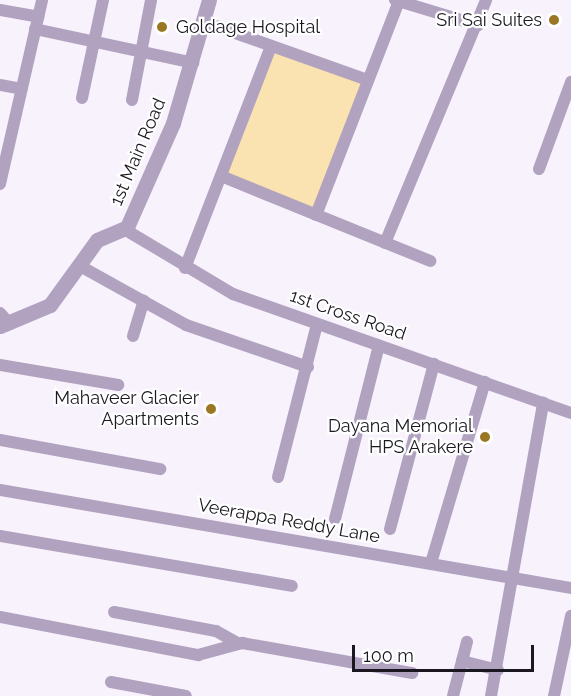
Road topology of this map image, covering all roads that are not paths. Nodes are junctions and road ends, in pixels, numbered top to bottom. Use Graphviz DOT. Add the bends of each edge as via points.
graph roads {
  1 [pos="42,0"];
  2 [pos="103,0"];
  3 [pos="151,0"];
  4 [pos="209,0"];
  5 [pos="486,0"];
  6 [pos="397,1"];
  7 [pos="0,10"];
  8 [pos="204,22"];
  9 [pos="37,23"];
  10 [pos="478,25"];
  11 [pos="94,42"];
  12 [pos="271,46"];
  13 [pos="141,52"];
  14 [pos="193,63"];
  15 [pos="368,80"];
  16 [pos="571,82"];
  17 [pos="0,86"];
  18 [pos="22,89"];
  19 [pos="82,98"];
  20 [pos="132,100"];
  21 [pos="5,143"];
  22 [pos="539,169"];
  23 [pos="221,176"];
  24 [pos="0,184"];
  25 [pos="316,215"];
  26 [pos="124,229"];
  27 [pos="386,243"];
  28 [pos="430,261"];
  29 [pos="80,266"];
  30 [pos="185,268"];
  31 [pos="144,301"];
  32 [pos="2,320"];
  33 [pos="317,324"];
  34 [pos="133,336"];
  35 [pos="379,345"];
  36 [pos="434,364"];
  37 [pos="0,365"];
  38 [pos="308,367"];
  39 [pos="485,382"];
  40 [pos="118,385"];
  41 [pos="543,403"];
  42 [pos="571,412"];
  43 [pos="0,440"];
  44 [pos="160,469"];
  45 [pos="278,477"];
  46 [pos="0,490"];
  47 [pos="335,519"];
  48 [pos="390,529"];
  49 [pos="0,536"];
  50 [pos="431,563"];
  51 [pos="516,578"];
  52 [pos="292,586"];
  53 [pos="571,588"];
  54 [pos="114,612"];
  55 [pos="571,616"];
  56 [pos="0,618"];
  57 [pos="236,642"];
  58 [pos="467,642"];
  59 [pos="462,661"];
  60 [pos="498,670"];
  61 [pos="412,674"];
  62 [pos="111,682"];
  63 [pos="186,696"];
  64 [pos="453,696"];
  65 [pos="490,696"];
  66 [pos="554,696"];
  1 -- 9 [label="street"];
  2 -- 11 [label="street"];
  3 -- 13 [label="street"];
  4 -- 8 [label="street, 1st Main Road"];
  5 -- 10 [label="street"];
  6 -- 10 [label="street"];
  6 -- 15 [label="street"];
  7 -- 9 [label="street"];
  8 -- 12 [label="street"];
  8 -- 14 [label="street, 1st Main Road"];
  9 -- 11 [label="street"];
  9 -- 18 [label="street"];
  10 -- 27 [label="street"];
  11 -- 13 [label="street"];
  11 -- 19 [label="street"];
  12 -- 15 [label="street"];
  12 -- 23 [label="street"];
  13 -- 14 [label="street"];
  13 -- 20 [label="street"];
  14 -- 26 [label="street, 1st Main Road" via="173,123"];
  15 -- 25 [label="street"];
  16 -- 22 [label="street"];
  17 -- 18 [label="street"];
  18 -- 21 [label="street"];
  21 -- 24 [label="street"];
  23 -- 25 [label="street"];
  23 -- 30 [label="street"];
  25 -- 27 [label="street"];
  26 -- 29 [label="street, 1st Main Road" via="98,240"];
  26 -- 30 [label="street, 1st Cross Road"];
  27 -- 28 [label="street"];
  29 -- 31 [label="street"];
  29 -- 32 [label="street, 1st Main Road" via="50,305"];
  30 -- 33 [label="street, 1st Cross Road" via="233,294"];
  31 -- 34 [label="street"];
  31 -- 38 [label="street" via="186,325"];
  33 -- 35 [label="street, 1st Cross Road"];
  33 -- 38 [label="street"];
  35 -- 36 [label="street, 1st Cross Road"];
  35 -- 47 [label="street"];
  36 -- 39 [label="street, 1st Cross Road"];
  36 -- 48 [label="street"];
  37 -- 40 [label="street"];
  38 -- 45 [label="street"];
  39 -- 41 [label="street, 1st Cross Road"];
  39 -- 50 [label="street"];
  41 -- 42 [label="street, 1st Cross Road"];
  41 -- 51 [label="street"];
  43 -- 44 [label="street"];
  46 -- 50 [label="street, Veerappa Reddy Lane"];
  49 -- 52 [label="street"];
  50 -- 51 [label="street, Veerappa Reddy Lane"];
  51 -- 53 [label="street, Veerappa Reddy Lane"];
  51 -- 60 [label="street"];
  54 -- 57 [label="street" via="216,631"];
  55 -- 66 [label="street"];
  56 -- 57 [label="street" via="198,655"];
  57 -- 61 [label="street"];
  58 -- 59 [label="street"];
  59 -- 60 [label="street"];
  59 -- 64 [label="street"];
  60 -- 65 [label="street"];
  62 -- 63 [label="street"];
}
